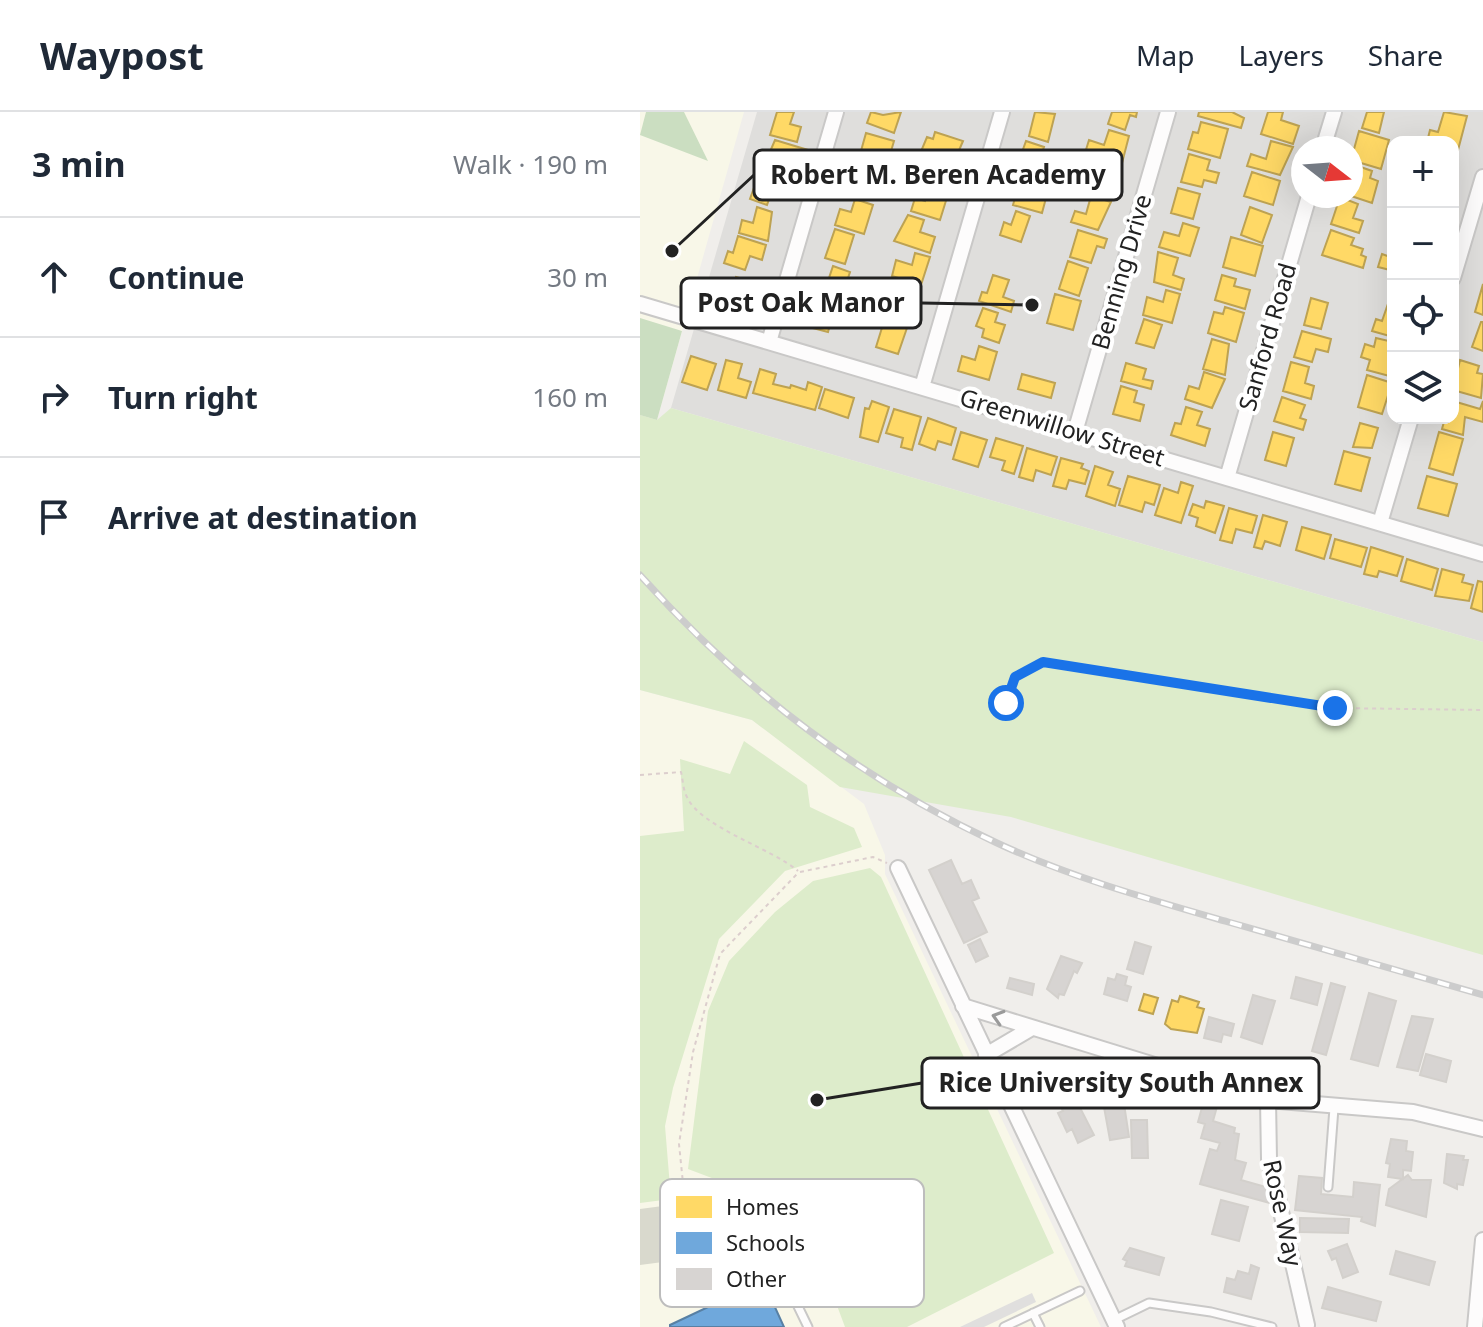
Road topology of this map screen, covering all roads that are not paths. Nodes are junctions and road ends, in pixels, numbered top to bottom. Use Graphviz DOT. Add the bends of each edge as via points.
graph roads {
  1 [pos="836,112"];
  2 [pos="1002,112"];
  3 [pos="1168,112"];
  4 [pos="1334,112"];
  5 [pos="1327,136"];
  6 [pos="1483,177"];
  7 [pos="1306,208"];
  8 [pos="1459,258"];
  9 [pos="640,304"];
  10 [pos="769,342"];
  11 [pos="922,387"];
  12 [pos="1409,424"];
  13 [pos="1075,432"];
  14 [pos="1227,478"];
  15 [pos="1380,523"];
  16 [pos="1483,554"];
  17 [pos="898,868"];
  18 [pos="963,1006"];
  19 [pos="1032,1028"];
  20 [pos="986,1055"];
  21 [pos="1268,1100"];
  22 [pos="1334,1108"];
  23 [pos="1483,1129"];
  24 [pos="1328,1187"];
  25 [pos="1483,1240"];
  26 [pos="1080,1291"];
  27 [pos="798,1307"];
  28 [pos="1033,1313"];
  29 [pos="1116,1324"];
  30 [pos="1307,1325"];
  31 [pos="808,1327"];
  32 [pos="1004,1327"];
  33 [pos="1040,1327"];
  34 [pos="1272,1327"];
  35 [pos="1475,1327"];
  1 -- 10 [label="street"];
  2 -- 11 [label="street"];
  3 -- 13 [label="street, Benning Drive"];
  4 -- 5 [label="street"];
  6 -- 8 [label="street"];
  7 -- 14 [label="street, Sanford Road"];
  9 -- 10 [label="street, Greenwillow Street"];
  10 -- 11 [label="street, Greenwillow Street"];
  11 -- 13 [label="street, Greenwillow Street"];
  12 -- 15 [label="street"];
  13 -- 14 [label="street, Greenwillow Street"];
  14 -- 15 [label="street, Greenwillow Street"];
  15 -- 16 [label="street, Greenwillow Street"];
  17 -- 18 [label="street"];
  19 -- 18 [label="street, one-way"];
  18 -- 20 [label="street"];
  19 -- 20 [label="street"];
  19 -- 21 [label="street"];
  20 -- 29 [label="street"];
  21 -- 22 [label="street"];
  21 -- 30 [label="street, Rose Way" via="1269,1159"];
  22 -- 23 [label="street" via="1413,1112"];
  22 -- 24 [label="lane"];
  25 -- 35 [label="street"];
  26 -- 28 [label="lane"];
  27 -- 31 [label="lane"];
  28 -- 32 [label="lane"];
  28 -- 33 [label="lane"];
  29 -- 34 [label="lane" via="1149,1303"];
}
